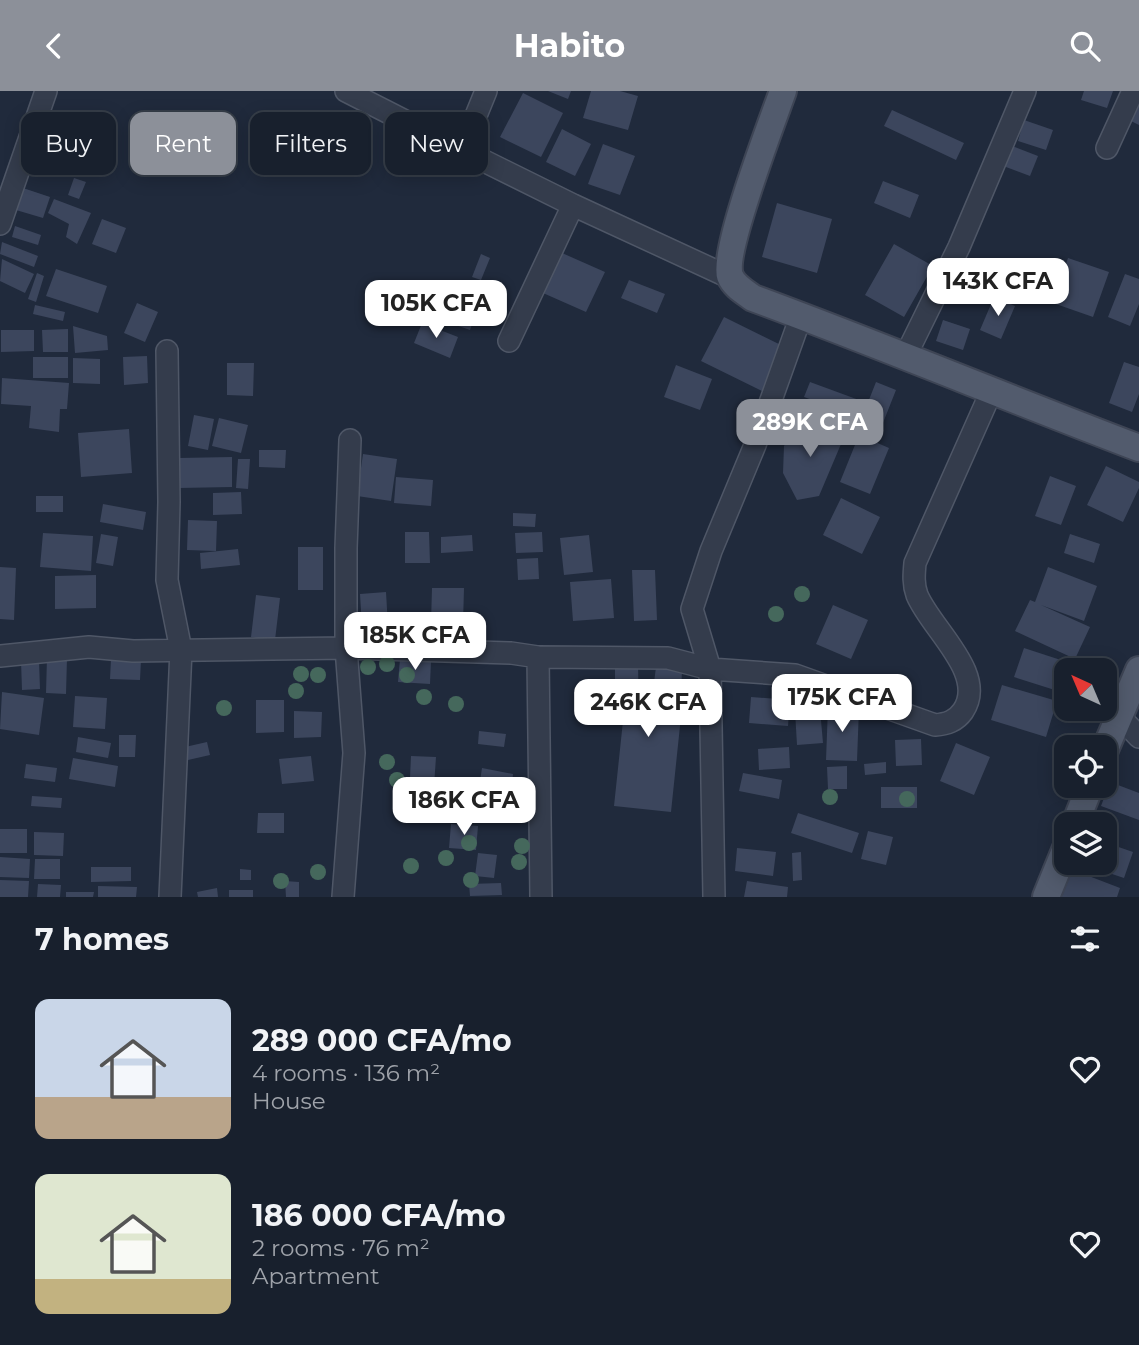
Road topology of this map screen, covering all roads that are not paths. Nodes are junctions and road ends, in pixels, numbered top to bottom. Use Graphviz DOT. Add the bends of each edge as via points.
graph roads {
  1 [pos="46,91"];
  2 [pos="346,91"];
  3 [pos="486,91"];
  4 [pos="783,91"];
  5 [pos="1026,91"];
  6 [pos="1133,91"];
  7 [pos="387,112"];
  8 [pos="477,112"];
  9 [pos="1107,148"];
  10 [pos="488,163"];
  11 [pos="573,205"];
  12 [pos="0,224"];
  13 [pos="731,278"];
  14 [pos="801,316"];
  15 [pos="509,341"];
  16 [pos="167,351"];
  17 [pos="906,355"];
  18 [pos="991,392"];
  19 [pos="350,440"];
  20 [pos="1139,448"];
  21 [pos="346,648"];
  22 [pos="181,650"];
  23 [pos="0,656"];
  24 [pos="538,657"];
  25 [pos="710,669"];
  26 [pos="1139,670"];
  27 [pos="1119,716"];
  28 [pos="1111,735"];
  29 [pos="1139,737"];
  30 [pos="1055,875"];
  31 [pos="170,897"];
  32 [pos="343,897"];
  33 [pos="541,897"];
  34 [pos="714,897"];
  35 [pos="1046,897"];
  1 -- 12 [label="street"];
  2 -- 7 [label="street"];
  3 -- 8 [label="street"];
  4 -- 13 [label="main road" via="728,262"];
  5 -- 17 [label="street" via="959,247"];
  6 -- 9 [label="street"];
  10 -- 11 [label="street"];
  11 -- 13 [label="street"];
  11 -- 15 [label="street"];
  13 -- 14 [label="main road" via="753,298"];
  14 -- 17 [label="main road"];
  14 -- 25 [label="street" via="692,609"];
  16 -- 22 [label="street" via="167,580"];
  17 -- 18 [label="main road"];
  18 -- 20 [label="main road"];
  18 -- 25 [label="street" via="915,563 913,581 918,597 971,683 960,716 935,725 795,675"];
  19 -- 21 [label="street"];
  21 -- 22 [label="street"];
  21 -- 24 [label="street"];
  21 -- 32 [label="street" via="354,753"];
  22 -- 23 [label="street" via="89,647"];
  22 -- 31 [label="street"];
  24 -- 25 [label="street" via="668,658"];
  24 -- 33 [label="street"];
  25 -- 34 [label="street"];
  26 -- 27 [label="main road"];
  27 -- 28 [label="main road"];
  27 -- 29 [label="street"];
  30 -- 35 [label="main road"];
}
